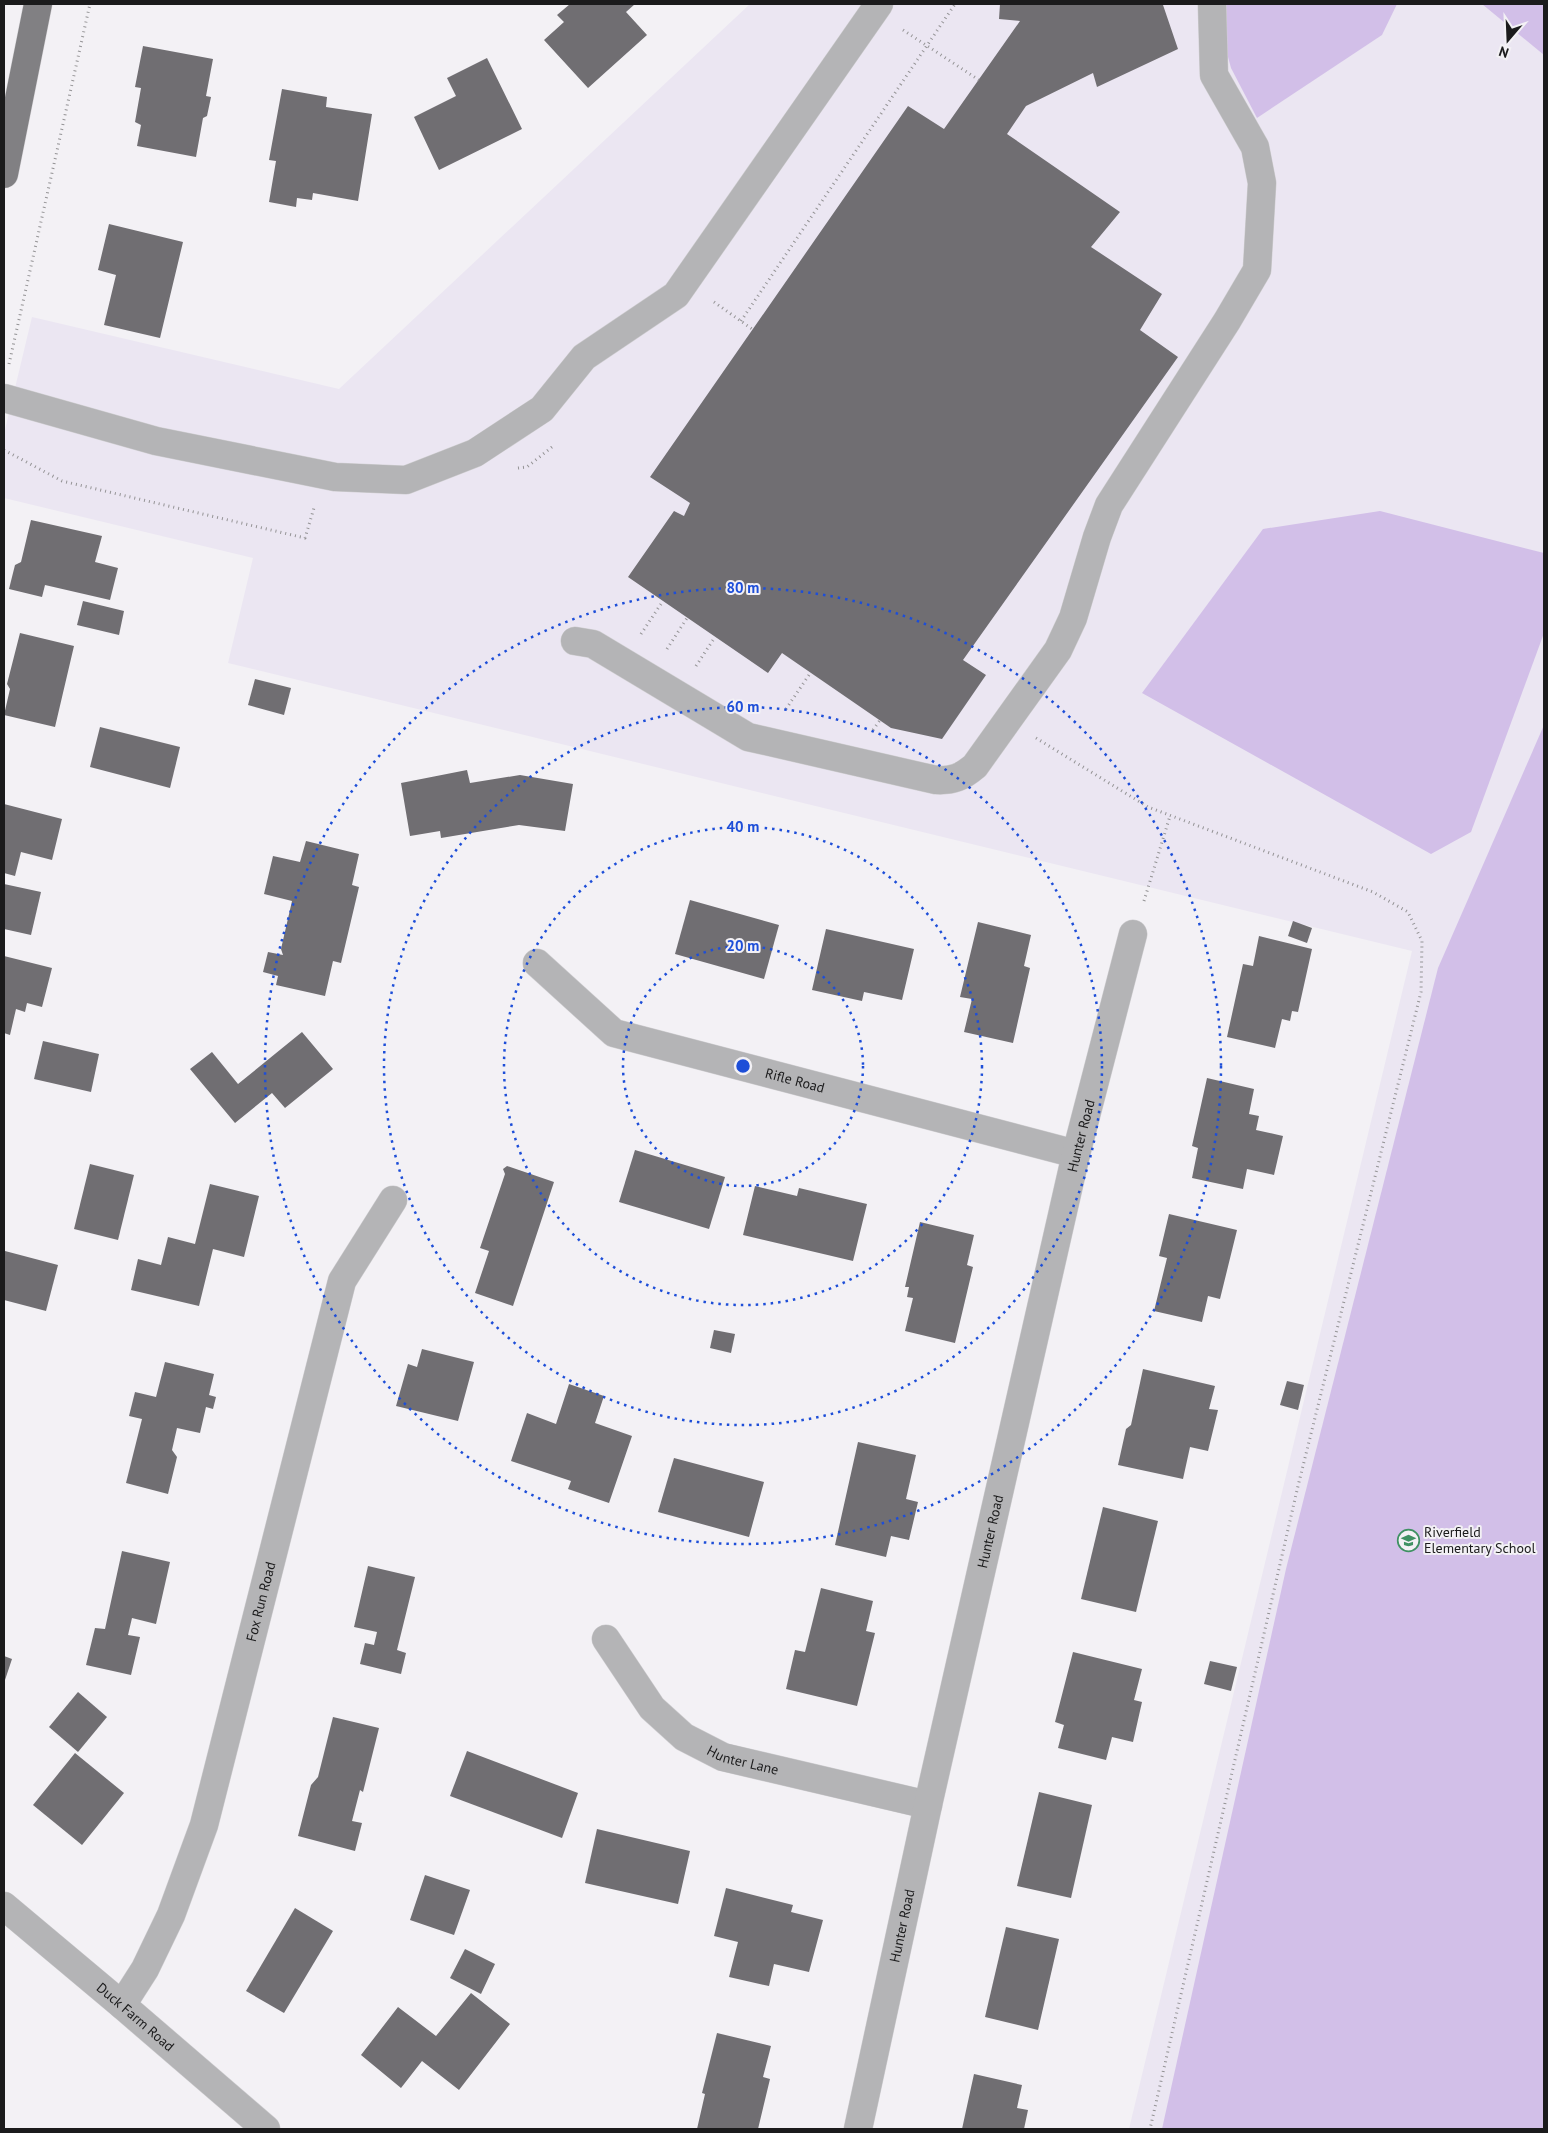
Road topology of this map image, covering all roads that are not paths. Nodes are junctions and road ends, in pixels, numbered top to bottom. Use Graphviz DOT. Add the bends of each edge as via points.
graph roads {
  1 [pos="38,4"];
  2 [pos="879,4"];
  3 [pos="1212,4"];
  4 [pos="4,174"];
  5 [pos="4,398"];
  6 [pos="575,641"];
  7 [pos="1133,934"];
  8 [pos="537,963"];
  9 [pos="1076,1154"];
  10 [pos="393,1200"];
  11 [pos="606,1639"];
  12 [pos="928,1805"];
  13 [pos="4,1906"];
  14 [pos="122,2005"];
  15 [pos="266,2129"];
  16 [pos="858,2129"];
  1 -- 4 [label="main road"];
  2 -- 5 [label="street" via="676,295 584,357 542,409 474,454 406,480 335,477 156,441"];
  3 -- 6 [label="street" via="1214,75 1255,147 1262,183 1257,270 1109,505 1096,537 1073,618 1058,650 975,766 952,781 936,780 748,737 593,644"];
  7 -- 9 [label="street, Hunter Road"];
  8 -- 9 [label="street, Rifle Road" via="614,1033"];
  9 -- 12 [label="street, Hunter Road"];
  10 -- 14 [label="street, Fox Run Road" via="342,1281 204,1825 171,1915 145,1969"];
  11 -- 12 [label="street, Hunter Lane" via="652,1708 684,1737 722,1757"];
  12 -- 16 [label="street, Hunter Road"];
  13 -- 14 [label="street, Duck Farm Road"];
  14 -- 15 [label="street, Duck Farm Road"];
}
